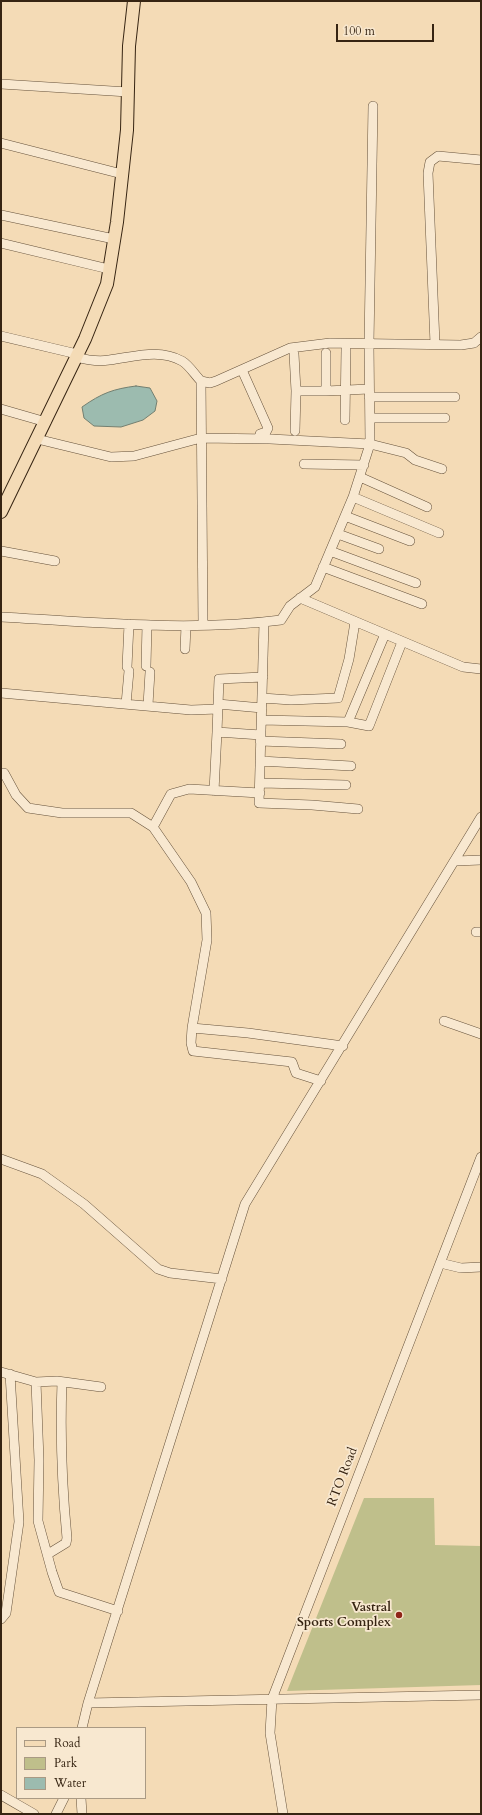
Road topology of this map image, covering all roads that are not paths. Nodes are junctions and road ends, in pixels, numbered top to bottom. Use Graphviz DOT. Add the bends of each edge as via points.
graph roads {
  1 [pos="134,1"];
  2 [pos="1,84"];
  3 [pos="128,92"];
  4 [pos="373,106"];
  5 [pos="1,143"];
  6 [pos="481,160"];
  7 [pos="122,174"];
  8 [pos="1,215"];
  9 [pos="114,239"];
  10 [pos="1,243"];
  11 [pos="110,269"];
  12 [pos="1,336"];
  13 [pos="481,337"];
  14 [pos="368,343"];
  15 [pos="435,344"];
  16 [pos="346,349"];
  17 [pos="326,353"];
  18 [pos="294,354"];
  19 [pos="77,355"];
  20 [pos="242,370"];
  21 [pos="201,381"];
  22 [pos="346,390"];
  23 [pos="296,391"];
  24 [pos="326,391"];
  25 [pos="369,393"];
  26 [pos="456,397"];
  27 [pos="1,409"];
  28 [pos="370,418"];
  29 [pos="445,418"];
  30 [pos="345,420"];
  31 [pos="46,422"];
  32 [pos="296,431"];
  33 [pos="260,434"];
  34 [pos="201,438"];
  35 [pos="37,439"];
  36 [pos="370,444"];
  37 [pos="304,464"];
  38 [pos="364,465"];
  39 [pos="442,469"];
  40 [pos="360,477"];
  41 [pos="353,497"];
  42 [pos="428,507"];
  43 [pos="1,512"];
  44 [pos="345,516"];
  45 [pos="439,533"];
  46 [pos="338,534"];
  47 [pos="410,540"];
  48 [pos="379,549"];
  49 [pos="1,551"];
  50 [pos="330,551"];
  51 [pos="55,561"];
  52 [pos="324,567"];
  53 [pos="416,583"];
  54 [pos="300,598"];
  55 [pos="422,604"];
  56 [pos="1,617"];
  57 [pos="264,622"];
  58 [pos="355,622"];
  59 [pos="129,624"];
  60 [pos="147,625"];
  61 [pos="203,625"];
  62 [pos="186,626"];
  63 [pos="385,634"];
  64 [pos="402,642"];
  65 [pos="185,649"];
  66 [pos="481,669"];
  67 [pos="263,677"];
  68 [pos="1,693"];
  69 [pos="262,698"];
  70 [pos="126,704"];
  71 [pos="148,705"];
  72 [pos="218,707"];
  73 [pos="262,708"];
  74 [pos="262,720"];
  75 [pos="348,722"];
  76 [pos="217,732"];
  77 [pos="261,738"];
  78 [pos="341,744"];
  79 [pos="260,761"];
  80 [pos="352,766"];
  81 [pos="1,773"];
  82 [pos="261,783"];
  83 [pos="346,785"];
  84 [pos="214,791"];
  85 [pos="260,793"];
  86 [pos="358,809"];
  87 [pos="481,817"];
  88 [pos="153,827"];
  89 [pos="481,860"];
  90 [pos="456,861"];
  91 [pos="444,1021"];
  92 [pos="192,1028"];
  93 [pos="481,1034"];
  94 [pos="343,1046"];
  95 [pos="322,1080"];
  96 [pos="481,1157"];
  97 [pos="1,1159"];
  98 [pos="440,1264"];
  99 [pos="481,1267"];
  100 [pos="222,1279"];
  101 [pos="1,1372"];
  102 [pos="10,1374"];
  103 [pos="36,1382"];
  104 [pos="62,1382"];
  105 [pos="101,1387"];
  106 [pos="48,1554"];
  107 [pos="118,1611"];
  108 [pos="1,1619"];
  109 [pos="481,1695"];
  110 [pos="272,1700"];
  111 [pos="88,1703"];
  112 [pos="82,1727"];
  113 [pos="1,1795"];
  114 [pos="64,1799"];
  115 [pos="81,1799"];
  116 [pos="34,1814"];
  117 [pos="56,1814"];
  118 [pos="82,1814"];
  119 [pos="283,1814"];
  1 -- 3 [label="main road" via="129,46"];
  2 -- 3 [label="street"];
  3 -- 7 [label="main road"];
  4 -- 14 [label="street"];
  5 -- 7 [label="street"];
  6 -- 15 [label="street" via="438,156 430,162 428,173"];
  7 -- 9 [label="main road"];
  8 -- 9 [label="street"];
  9 -- 11 [label="main road"];
  10 -- 11 [label="street"];
  11 -- 19 [label="main road" via="107,284"];
  12 -- 19 [label="street"];
  13 -- 15 [label="street" via="474,343 461,345"];
  14 -- 15 [label="street"];
  14 -- 20 [label="street" via="301,345"];
  14 -- 25 [label="street"];
  16 -- 22 [label="street"];
  17 -- 24 [label="street"];
  18 -- 23 [label="street"];
  19 -- 21 [label="street" via="88,360 109,361 134,355 161,354 182,361"];
  19 -- 31 [label="main road"];
  20 -- 21 [label="street" via="210,383"];
  20 -- 33 [label="street" via="268,428"];
  21 -- 34 [label="street"];
  22 -- 24 [label="street"];
  22 -- 25 [label="street"];
  22 -- 30 [label="street"];
  23 -- 24 [label="street"];
  23 -- 32 [label="street"];
  25 -- 26 [label="street"];
  25 -- 28 [label="street"];
  27 -- 31 [label="street"];
  28 -- 29 [label="street"];
  28 -- 36 [label="street"];
  31 -- 35 [label="main road"];
  34 -- 35 [label="street" via="134,456 111,457"];
  34 -- 36 [label="street"];
  34 -- 61 [label="street"];
  35 -- 43 [label="main road"];
  36 -- 38 [label="street"];
  36 -- 39 [label="street" via="406,453 416,460"];
  37 -- 38 [label="street"];
  38 -- 40 [label="street"];
  40 -- 41 [label="street"];
  40 -- 42 [label="street"];
  41 -- 44 [label="street"];
  41 -- 45 [label="street"];
  44 -- 46 [label="street"];
  44 -- 47 [label="street"];
  46 -- 48 [label="street"];
  46 -- 50 [label="street"];
  49 -- 51 [label="street"];
  50 -- 52 [label="street"];
  50 -- 53 [label="street"];
  52 -- 54 [label="street" via="315,587"];
  52 -- 55 [label="street"];
  54 -- 57 [label="street" via="290,606 281,620"];
  54 -- 58 [label="street"];
  56 -- 59 [label="street"];
  57 -- 61 [label="street"];
  57 -- 67 [label="street"];
  58 -- 63 [label="street"];
  58 -- 69 [label="street" via="349,659 338,698"];
  59 -- 60 [label="street"];
  59 -- 70 [label="street"];
  60 -- 62 [label="street"];
  60 -- 71 [label="street"];
  61 -- 62 [label="street"];
  62 -- 65 [label="street"];
  63 -- 64 [label="street"];
  63 -- 75 [label="street"];
  64 -- 66 [label="street" via="463,667"];
  64 -- 75 [label="street" via="369,726"];
  67 -- 69 [label="street"];
  67 -- 72 [label="street" via="219,679"];
  68 -- 70 [label="street"];
  69 -- 73 [label="street"];
  70 -- 71 [label="street"];
  71 -- 72 [label="street" via="191,710"];
  72 -- 73 [label="street"];
  72 -- 76 [label="street"];
  73 -- 74 [label="street"];
  74 -- 75 [label="street"];
  74 -- 77 [label="street"];
  76 -- 77 [label="street"];
  76 -- 84 [label="street"];
  77 -- 78 [label="street"];
  77 -- 79 [label="street"];
  79 -- 80 [label="street"];
  79 -- 82 [label="street"];
  81 -- 88 [label="street" via="4,773 16,795 28,808 62,813 131,813"];
  82 -- 83 [label="street"];
  82 -- 85 [label="street"];
  84 -- 85 [label="street"];
  84 -- 88 [label="street" via="189,789 171,794"];
  85 -- 86 [label="street" via="259,803"];
  87 -- 90 [label="street"];
  88 -- 92 [label="street" via="191,882 206,913 207,940"];
  89 -- 90 [label="street"];
  90 -- 94 [label="street"];
  91 -- 93 [label="street"];
  92 -- 94 [label="street"];
  92 -- 95 [label="street" via="193,1051 292,1062 296,1073"];
  94 -- 95 [label="street"];
  95 -- 100 [label="street" via="245,1204"];
  96 -- 98 [label="street, RTO Road"];
  97 -- 100 [label="street" via="42,1174 84,1204 158,1269 170,1273"];
  98 -- 99 [label="street" via="461,1268"];
  98 -- 110 [label="street, RTO Road"];
  100 -- 107 [label="street"];
  101 -- 102 [label="street"];
  102 -- 103 [label="street"];
  102 -- 108 [label="street" via="19,1522 6,1613"];
  103 -- 104 [label="street"];
  103 -- 106 [label="street" via="38,1521"];
  104 -- 105 [label="street"];
  104 -- 106 [label="street" via="60,1425 67,1538 66,1544"];
  106 -- 107 [label="street" via="59,1592"];
  107 -- 111 [label="street"];
  109 -- 110 [label="street"];
  110 -- 111 [label="street"];
  110 -- 119 [label="street, RTO Road" via="270,1733"];
  111 -- 112 [label="street"];
  113 -- 116 [label="street"];
  114 -- 117 [label="street"];
  115 -- 118 [label="street"];
}
